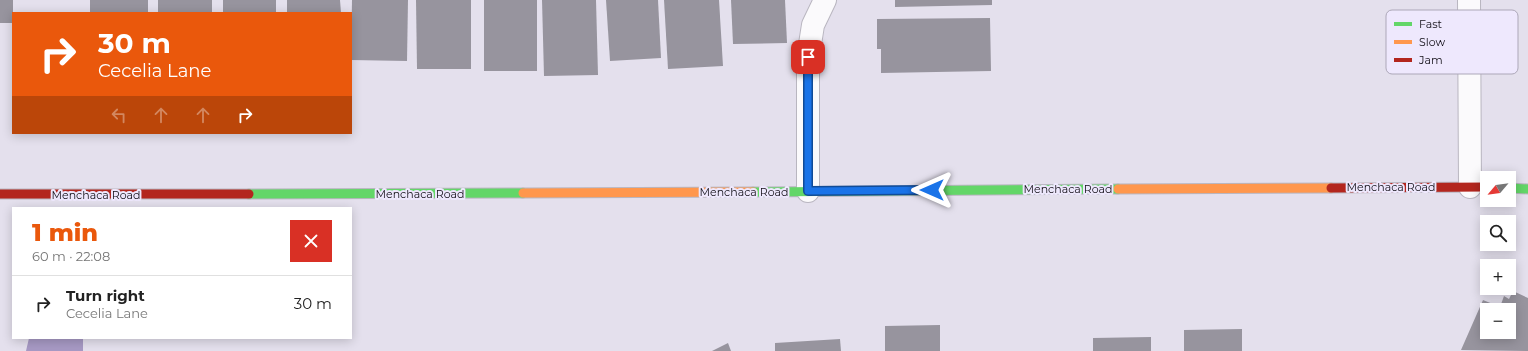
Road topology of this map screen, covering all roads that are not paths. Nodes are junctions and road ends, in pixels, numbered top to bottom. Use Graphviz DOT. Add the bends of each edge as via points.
graph roads {
  1 [pos="825,0"];
  2 [pos="1469,0"];
  3 [pos="1469,10"];
  4 [pos="1473,74"];
  5 [pos="1478,187"];
  6 [pos="1516,188"];
  7 [pos="1528,189"];
  8 [pos="808,191"];
  9 [pos="0,194"];
  1 -- 8 [label="street" via="813,25 808,57"];
  2 -- 3 [label="street"];
  4 -- 5 [label="street"];
  5 -- 8 [label="main road, Menchaca Road"];
  6 -- 7 [label="main road"];
  8 -- 9 [label="main road, Menchaca Road"];
}
